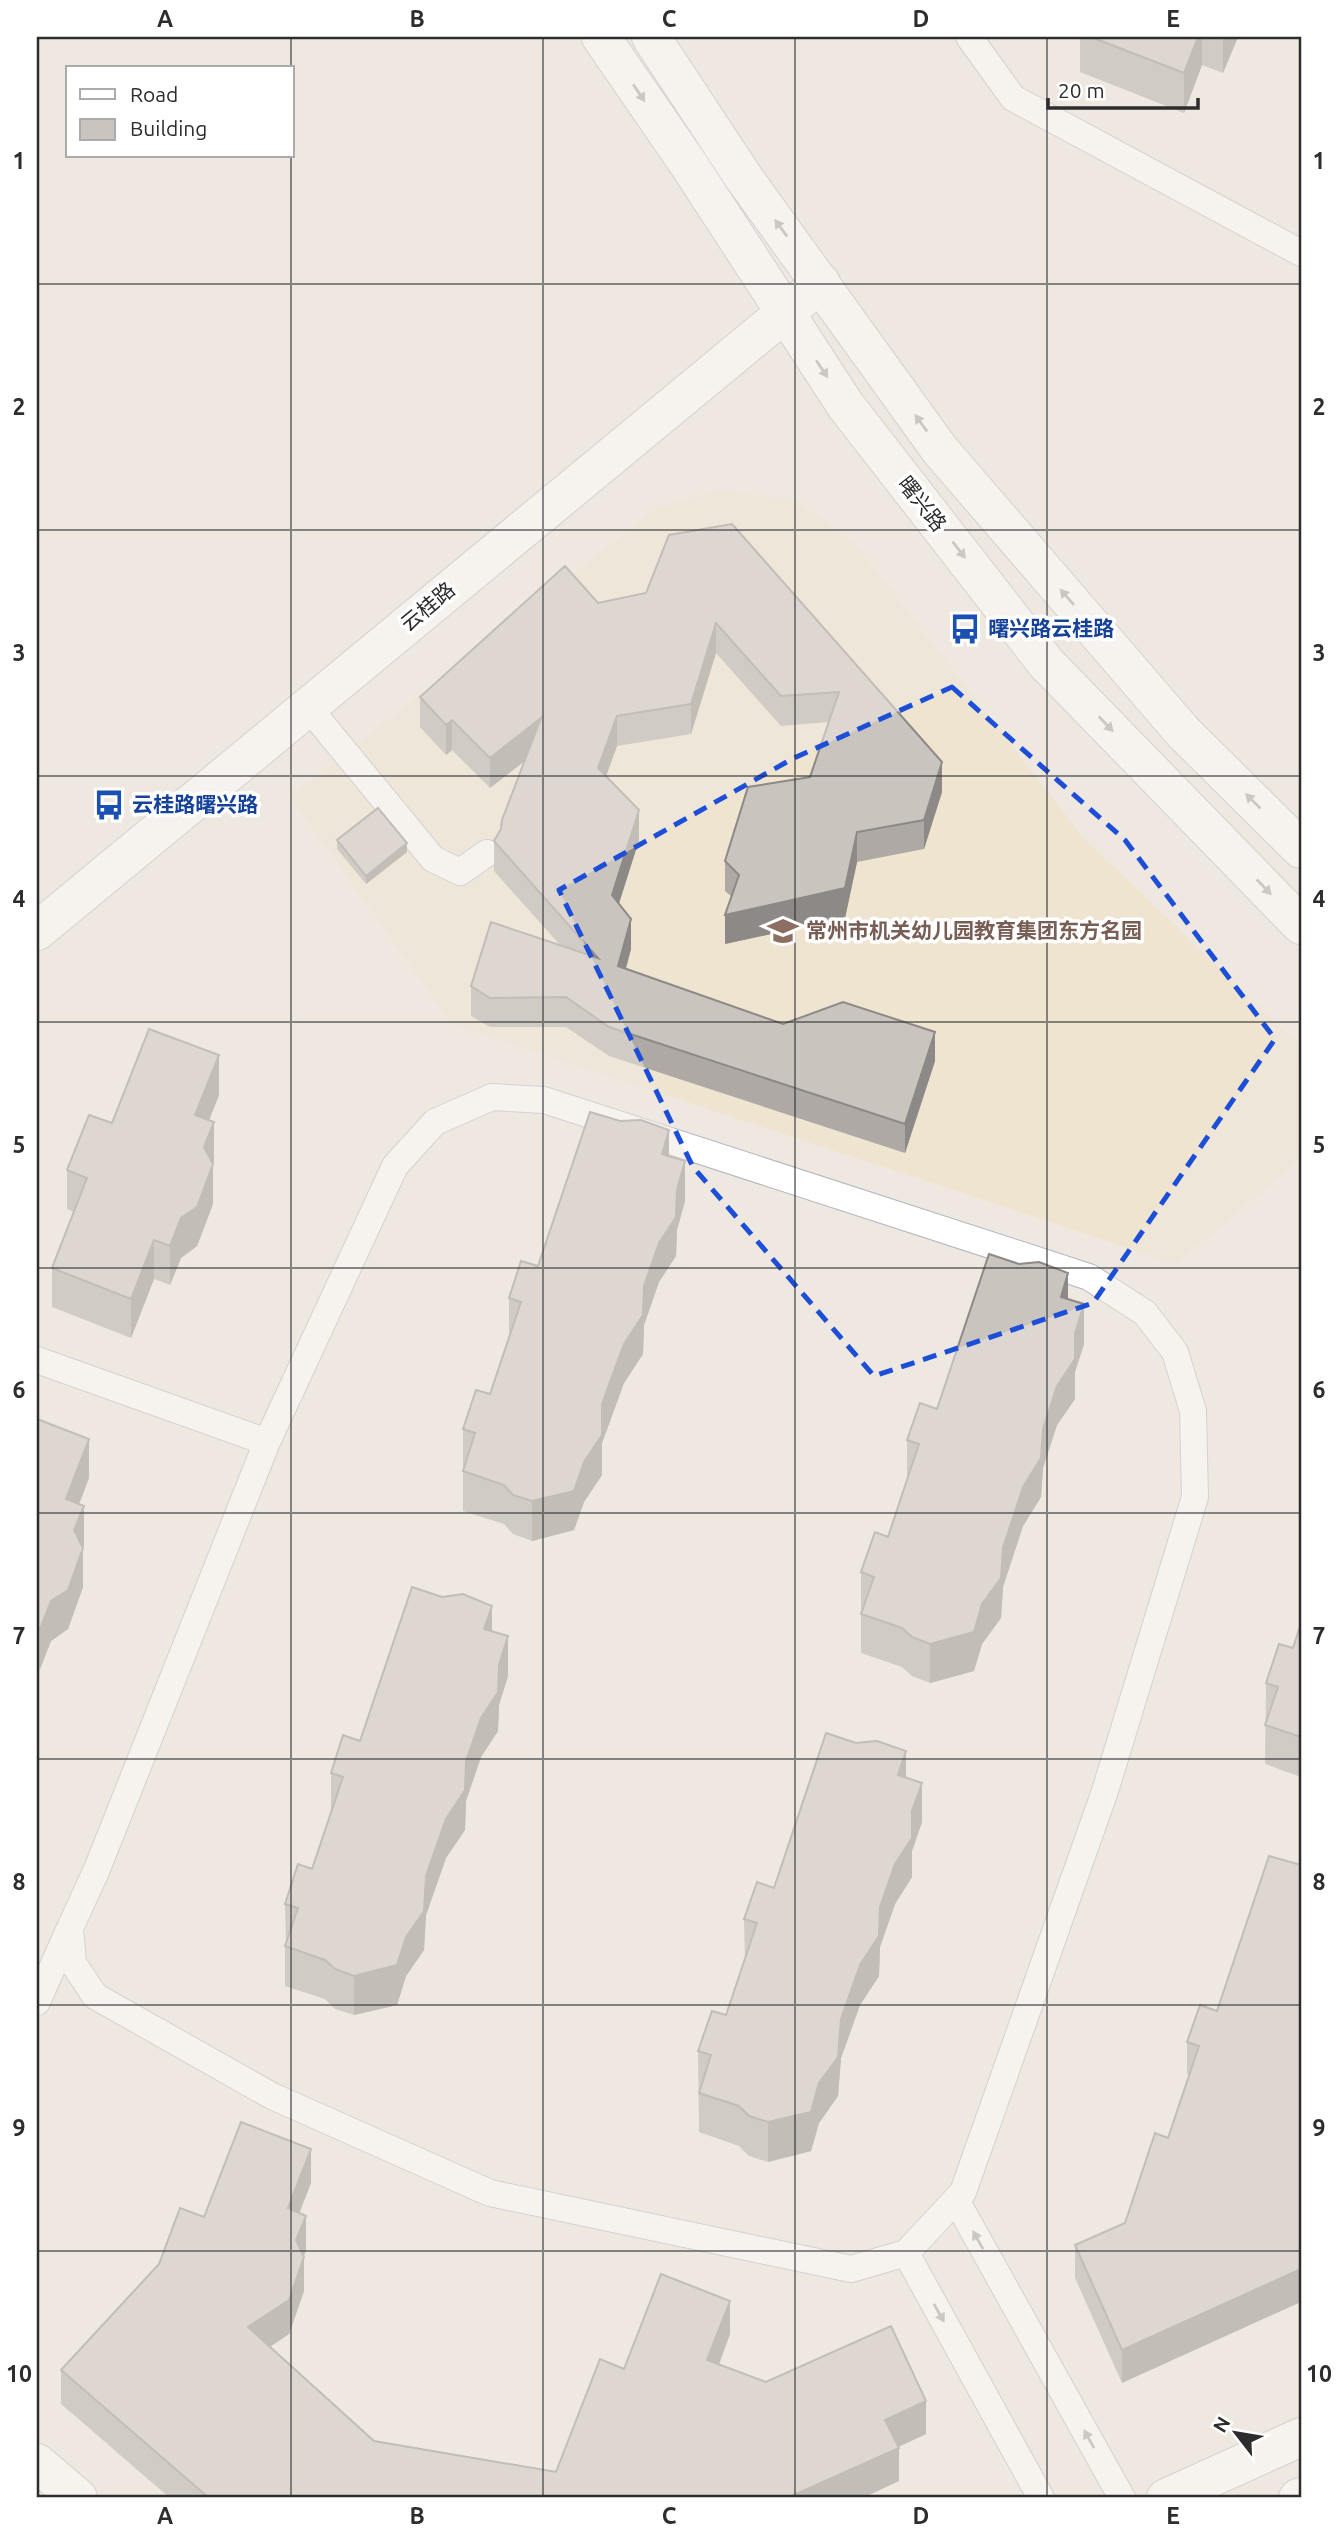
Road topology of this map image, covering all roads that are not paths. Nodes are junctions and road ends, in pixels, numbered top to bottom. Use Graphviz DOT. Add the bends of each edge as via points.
graph roads {
  1 [pos="601,37"];
  2 [pos="651,37"];
  3 [pos="969,37"];
  4 [pos="1301,253"];
  5 [pos="821,283"];
  6 [pos="784,312"];
  7 [pos="307,707"];
  8 [pos="1301,849"];
  9 [pos="488,853"];
  10 [pos="1301,925"];
  11 [pos="37,931"];
  12 [pos="37,1360"];
  13 [pos="267,1442"];
  14 [pos="69,1928"];
  15 [pos="37,2002"];
  16 [pos="956,2200"];
  17 [pos="906,2253"];
  18 [pos="1301,2437"];
  19 [pos="37,2463"];
  20 [pos="78,2498"];
  21 [pos="1041,2498"];
  22 [pos="1122,2498"];
  23 [pos="1166,2498"];
  1 -- 6 [label="street, 曙兴路, one-way"];
  5 -- 2 [label="street, one-way" via="744,178"];
  3 -- 4 [label="lane" via="1013,98"];
  5 -- 6 [label="street, 云桂路"];
  8 -- 5 [label="street, one-way" via="1182,732 940,450"];
  6 -- 7 [label="street, 云桂路"];
  6 -- 10 [label="street, 曙兴路, one-way" via="846,406 1046,663"];
  7 -- 9 [label="lane" via="433,859 460,872"];
  7 -- 11 [label="street, 云桂路"];
  12 -- 13 [label="lane"];
  13 -- 14 [label="lane" via="97,1869"];
  13 -- 16 [label="lane" via="395,1166 435,1122 492,1097 544,1100 1089,1278 1145,1313 1175,1352 1194,1411 1195,1497 1105,1791 963,2192"];
  14 -- 15 [label="lane"];
  14 -- 17 [label="lane" via="73,1964 95,1996 272,2095 490,2193 851,2269"];
  16 -- 17 [label="lane"];
  22 -- 16 [label="lane, one-way"];
  17 -- 21 [label="lane, one-way"];
  18 -- 23 [label="street"];
  19 -- 20 [label="street"];
}
